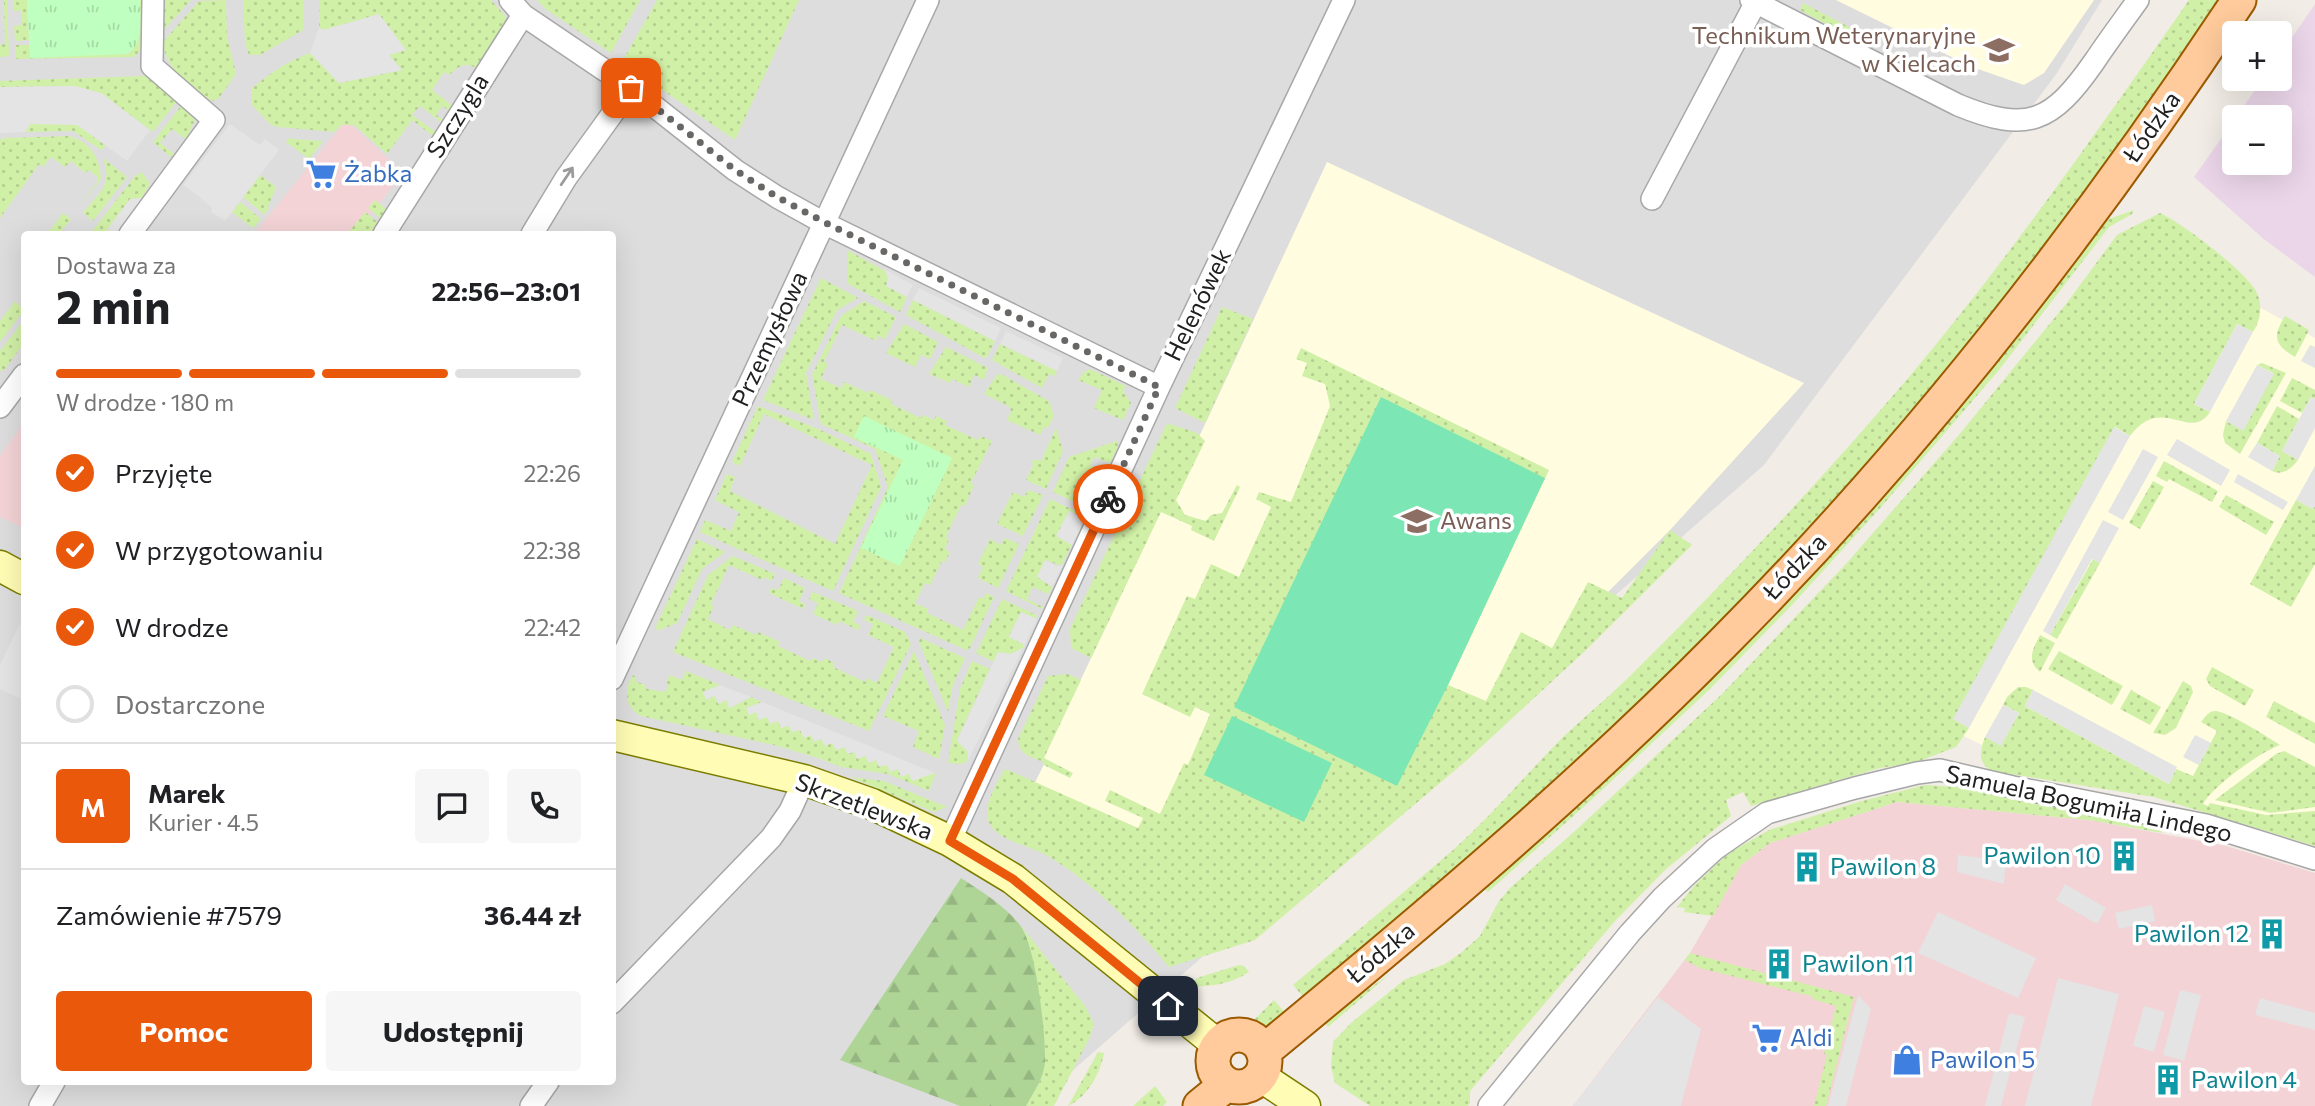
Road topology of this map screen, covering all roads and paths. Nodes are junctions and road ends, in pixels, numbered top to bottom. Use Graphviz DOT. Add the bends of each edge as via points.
graph roads {
  1 [pos="153,0"];
  2 [pos="928,0"];
  3 [pos="1344,0"];
  4 [pos="2137,0"];
  5 [pos="2239,0"];
  6 [pos="1754,1"];
  7 [pos="517,7"];
  8 [pos="631,88"];
  9 [pos="1652,199"];
  10 [pos="824,222"];
  11 [pos="132,231"];
  12 [pos="386,231"];
  13 [pos="534,231"];
  14 [pos="21,379"];
  15 [pos="1159,387"];
  16 [pos="0,407"];
  17 [pos="0,566"];
  18 [pos="21,577"];
  19 [pos="616,670"];
  20 [pos="616,735"];
  21 [pos="804,780"];
  22 [pos="950,841"];
  23 [pos="2315,859"];
  24 [pos="616,999"];
  25 [pos="1218,1045"];
  26 [pos="1262,1064"];
  27 [pos="1227,1084"];
  28 [pos="52,1085"];
  29 [pos="546,1085"];
  30 [pos="40,1106"];
  31 [pos="531,1106"];
  32 [pos="1200,1106"];
  33 [pos="1305,1106"];
  34 [pos="1489,1106"];
  1 -- 11 [label="street" via="152,66 214,120"];
  2 -- 10 [label="street, Przemysłowa"];
  3 -- 15 [label="street, Helenówek"];
  4 -- 6 [label="street" via="2070,94 2048,113 2005,120 1958,105"];
  5 -- 26 [label="main road, Łódzka" via="2141,145 2049,269 1928,418 1805,557 1585,775"];
  6 -- 9 [label="street"];
  7 -- 8 [label="street"];
  7 -- 12 [label="street, Szczygla"];
  8 -- 10 [label="street" via="735,170"];
  13 -- 8 [label="street, one-way"];
  10 -- 15 [label="street"];
  10 -- 19 [label="street, Przemysłowa"];
  14 -- 16 [label="street"];
  15 -- 22 [label="street, Helenówek"];
  17 -- 18 [label="street"];
  20 -- 21 [label="street, Skrzetlewska"];
  21 -- 22 [label="street, Skrzetlewska" via="872,804"];
  21 -- 24 [label="street" via="771,838"];
  22 -- 25 [label="street, Skrzetlewska" via="1013,879"];
  23 -- 34 [label="street, Samuela Bogumiła Lindego" via="2206,825 1940,770 1767,813 1715,849 1662,898"];
  25 -- 26 [label="main road" via="1243,1035 1255,1041"];
  25 -- 27 [label="main road" via="1213,1067"];
  26 -- 27 [label="main road" via="1251,1084"];
  26 -- 33 [label="street"];
  27 -- 32 [label="main road"];
  28 -- 30 [label="street"];
  29 -- 31 [label="street"];
}
